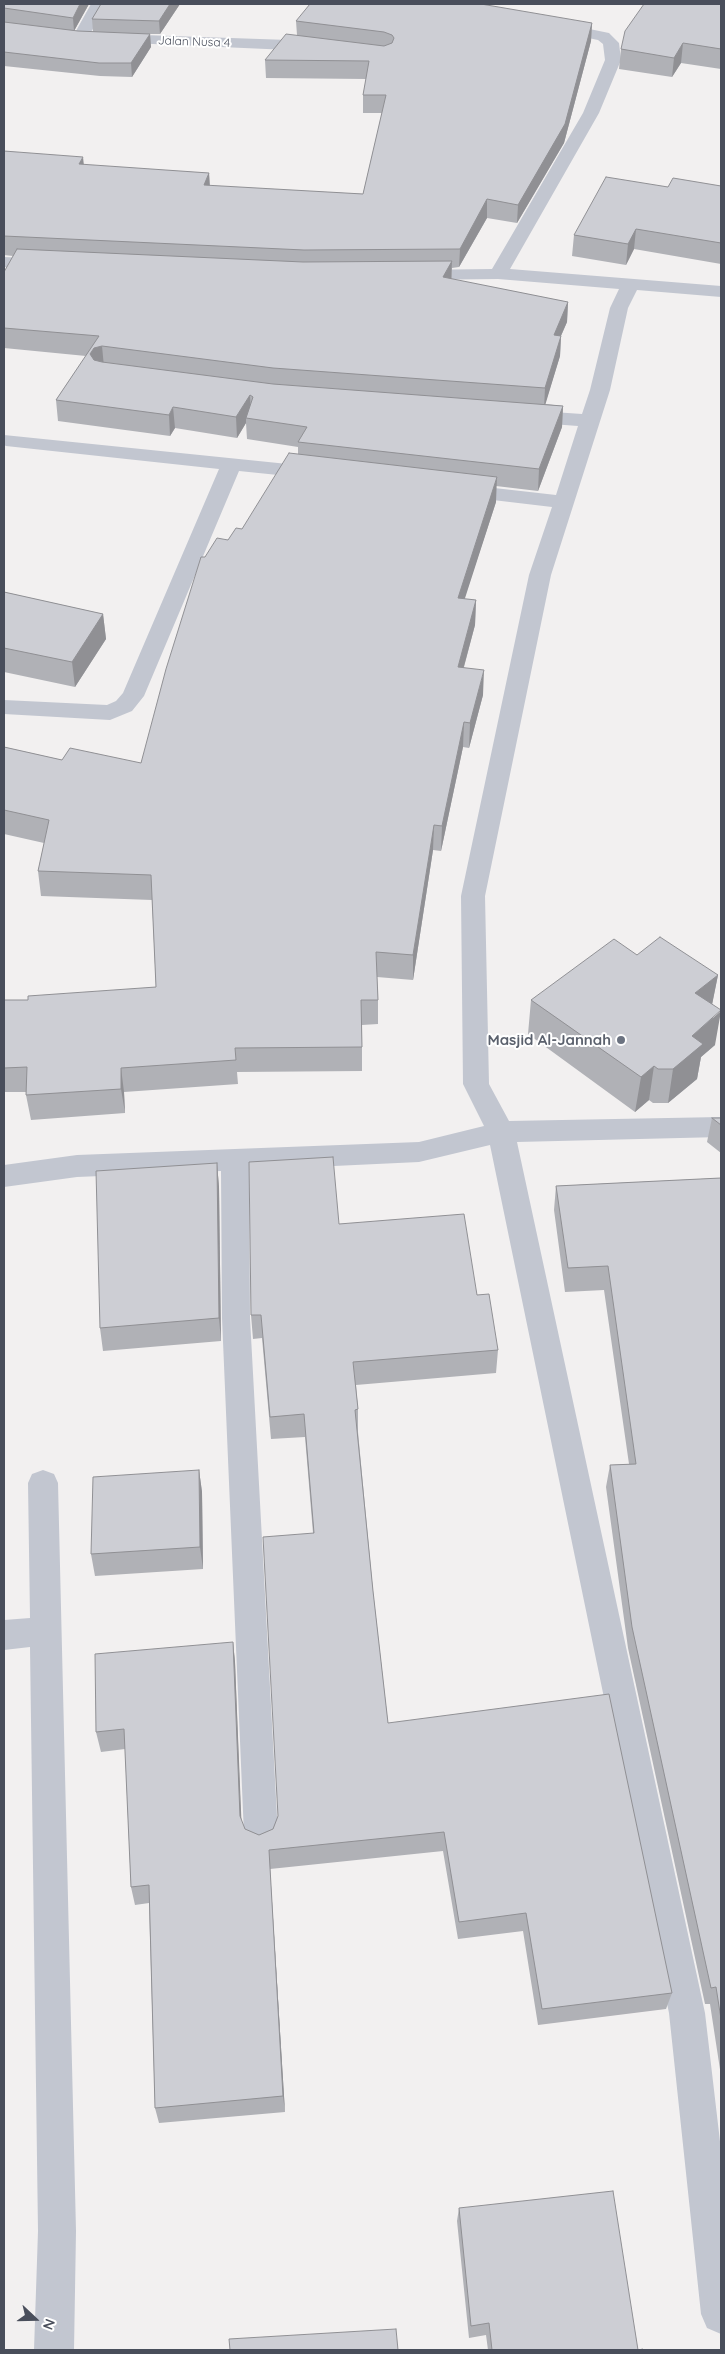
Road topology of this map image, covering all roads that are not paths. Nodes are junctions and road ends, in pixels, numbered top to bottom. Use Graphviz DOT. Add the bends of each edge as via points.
graph roads {
  1 [pos="99,4"];
  2 [pos="537,24"];
  3 [pos="61,36"];
  4 [pos="80,38"];
  5 [pos="327,50"];
  6 [pos="4,262"];
  7 [pos="62,264"];
  8 [pos="498,274"];
  9 [pos="392,275"];
  10 [pos="631,284"];
  11 [pos="721,291"];
  12 [pos="501,415"];
  13 [pos="590,421"];
  14 [pos="6,440"];
  15 [pos="232,464"];
  16 [pos="340,476"];
  17 [pos="437,487"];
  18 [pos="564,502"];
  19 [pos="4,706"];
  20 [pos="721,1127"];
  21 [pos="501,1132"];
  22 [pos="235,1160"];
  23 [pos="4,1176"];
  24 [pos="43,1483"];
  25 [pos="46,1631"];
  26 [pos="4,1635"];
  27 [pos="261,1835"];
  28 [pos="721,2314"];
  29 [pos="54,2350"];
  1 -- 4 [label="street"];
  2 -- 8 [label="street" via="603,36 611,43 613,60 591,113"];
  3 -- 4 [label="street, Jalan Nusa 4"];
  4 -- 5 [label="street, Jalan Nusa 4"];
  6 -- 7 [label="street"];
  8 -- 9 [label="street"];
  8 -- 10 [label="street"];
  10 -- 11 [label="street"];
  10 -- 13 [label="street" via="619,308"];
  12 -- 13 [label="street"];
  13 -- 18 [label="street"];
  14 -- 15 [label="street"];
  15 -- 16 [label="street"];
  15 -- 19 [label="street" via="133,696 124,706 110,712"];
  17 -- 18 [label="street"];
  18 -- 21 [label="street" via="540,575 473,896 476,1084"];
  20 -- 21 [label="street"];
  21 -- 22 [label="street" via="419,1152"];
  21 -- 28 [label="street" via="687,2013"];
  22 -- 23 [label="street" via="77,1166"];
  22 -- 27 [label="street" via="236,1318"];
  24 -- 25 [label="street"];
  25 -- 26 [label="street"];
  25 -- 29 [label="street" via="57,2230"];
}
